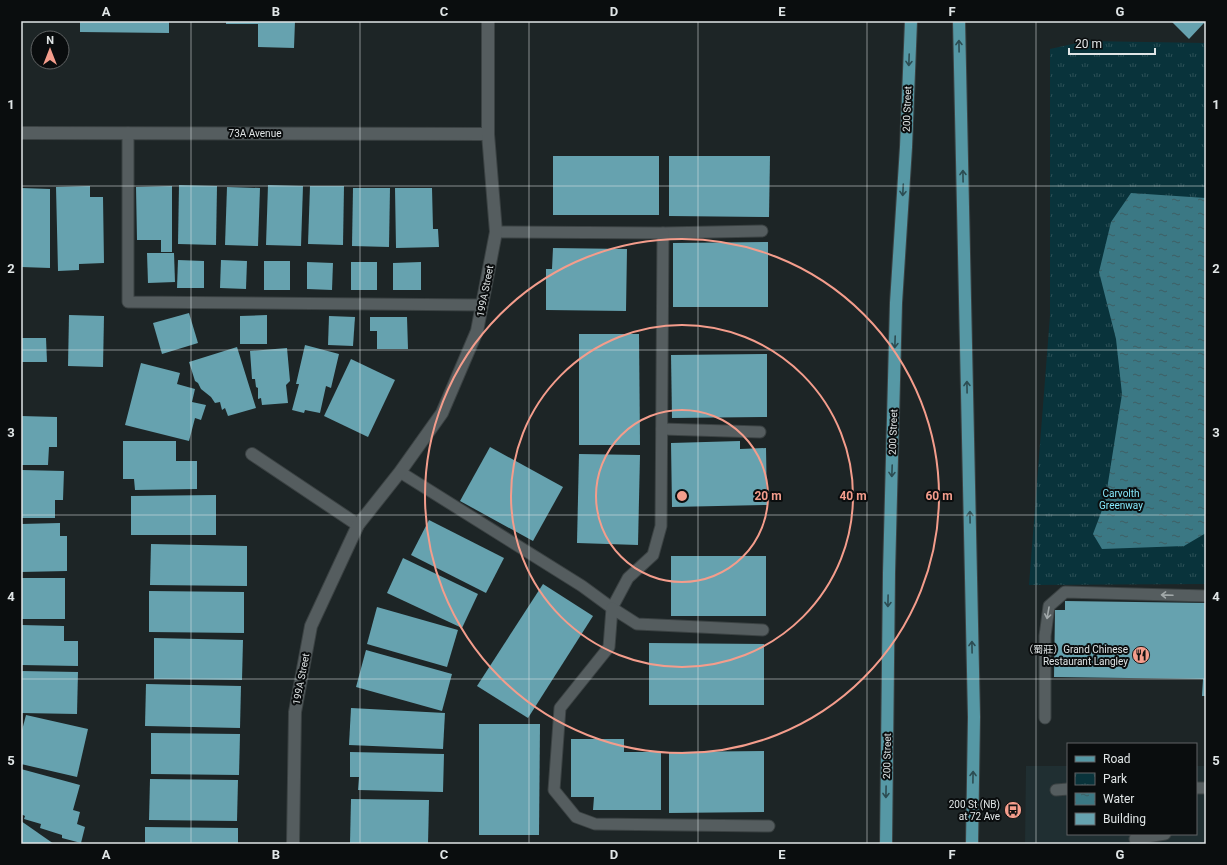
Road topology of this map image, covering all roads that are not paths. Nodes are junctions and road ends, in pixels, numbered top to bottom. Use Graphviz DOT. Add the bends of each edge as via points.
graph roads {
  1 [pos="488,21"];
  2 [pos="911,21"];
  3 [pos="959,21"];
  4 [pos="21,133"];
  5 [pos="128,133"];
  6 [pos="488,134"];
  7 [pos="762,231"];
  8 [pos="496,232"];
  9 [pos="664,234"];
  10 [pos="482,305"];
  11 [pos="662,429"];
  12 [pos="760,432"];
  13 [pos="252,454"];
  14 [pos="400,472"];
  15 [pos="358,526"];
  16 [pos="1206,596"];
  17 [pos="612,608"];
  18 [pos="763,630"];
  19 [pos="1045,718"];
  20 [pos="1067,789"];
  21 [pos="1056,790"];
  22 [pos="769,826"];
  23 [pos="1159,835"];
  24 [pos="1135,839"];
  25 [pos="293,844"];
  26 [pos="886,844"];
  27 [pos="972,844"];
  1 -- 6 [label="street, 199A Street"];
  2 -- 26 [label="main road, 200 Street, one-way" via="896,318 889,573"];
  27 -- 3 [label="main road, one-way" via="974,718"];
  4 -- 5 [label="street, 73A Avenue"];
  5 -- 6 [label="street, 73A Avenue"];
  5 -- 10 [label="lane" via="128,302"];
  6 -- 8 [label="street, 199A Street"];
  7 -- 9 [label="lane"];
  8 -- 9 [label="lane"];
  8 -- 10 [label="street, 199A Street"];
  9 -- 11 [label="lane"];
  10 -- 14 [label="street, 199A Street" via="477,331 442,413"];
  11 -- 12 [label="lane"];
  11 -- 17 [label="lane" via="661,526 653,555 628,578"];
  13 -- 15 [label="street"];
  14 -- 15 [label="street, 199A Street"];
  14 -- 17 [label="lane" via="582,586"];
  15 -- 25 [label="street, 199A Street" via="311,626 295,712"];
  16 -- 19 [label="lane, one-way" via="1065,592 1049,606 1045,636"];
  17 -- 18 [label="lane" via="637,624"];
  17 -- 22 [label="lane" via="609,647 560,708 554,790 576,817 595,824"];
  20 -- 21 [label="lane"];
  23 -- 24 [label="lane"];
}
